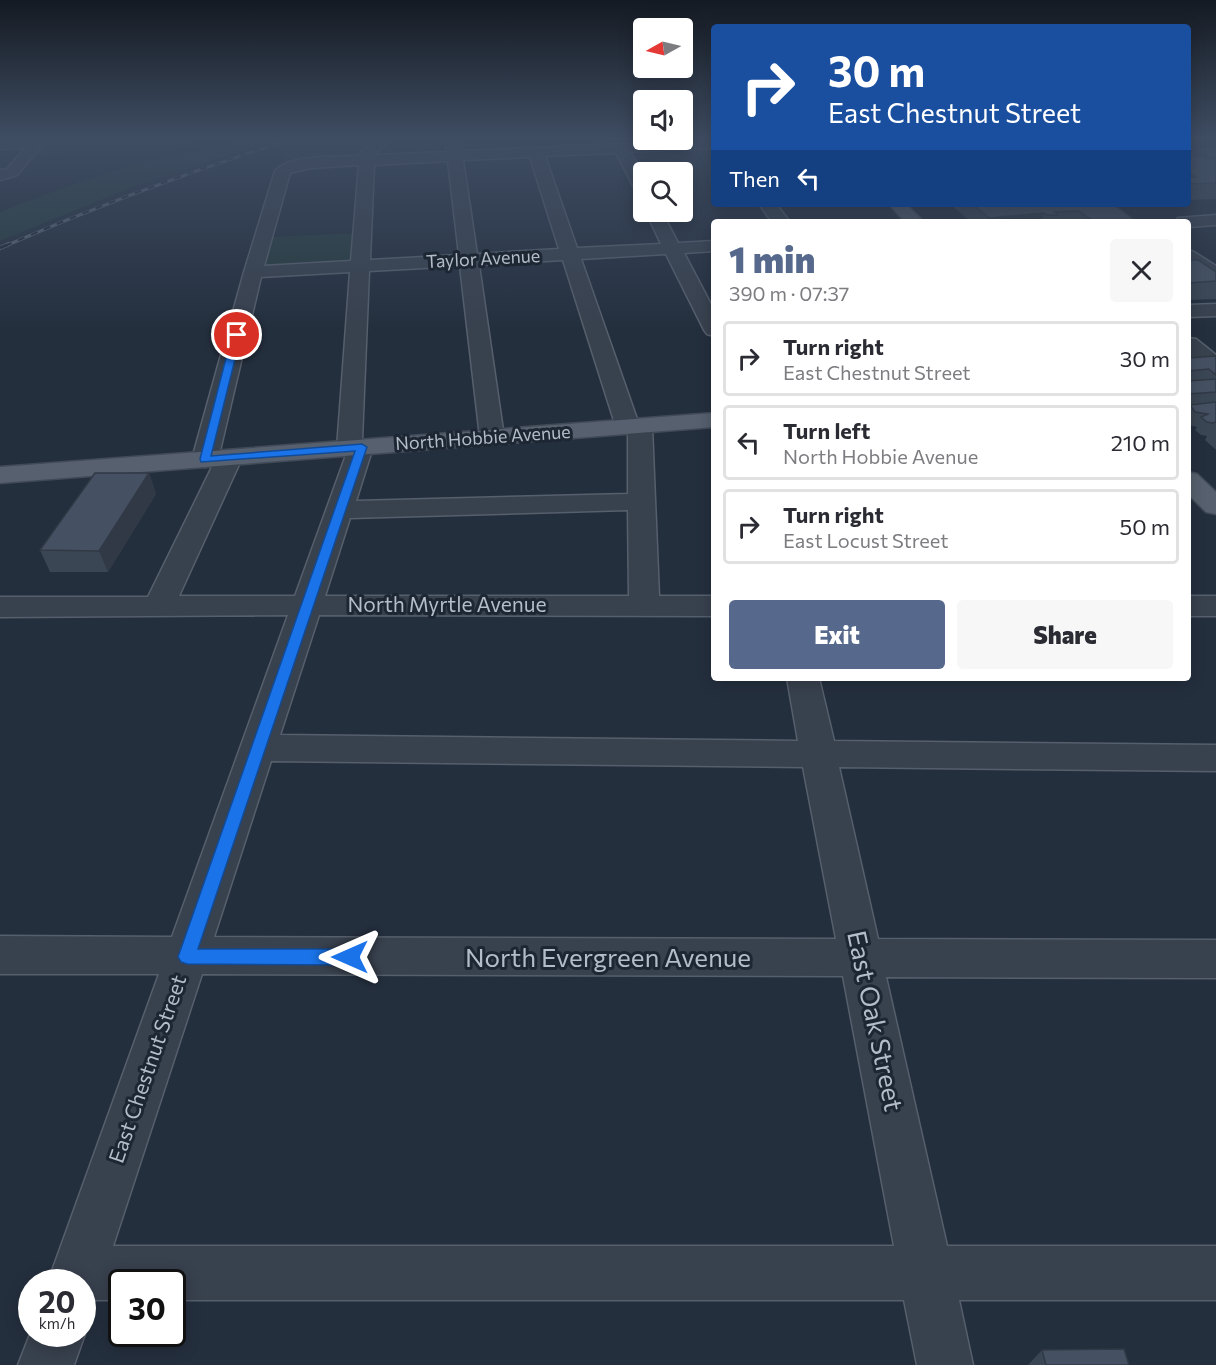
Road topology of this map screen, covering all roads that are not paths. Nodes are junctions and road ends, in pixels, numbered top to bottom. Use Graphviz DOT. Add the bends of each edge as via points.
graph roads {
  1 [pos="274,202"];
  2 [pos="364,202"];
  3 [pos="462,202"];
  4 [pos="552,202"];
  5 [pos="769,207"];
  6 [pos="900,207"];
  7 [pos="779,219"];
  8 [pos="912,219"];
  9 [pos="1216,220"];
  10 [pos="659,222"];
  11 [pos="1191,222"];
  12 [pos="711,246"];
  13 [pos="673,248"];
  14 [pos="570,254"];
  15 [pos="469,260"];
  16 [pos="1191,260"];
  17 [pos="1216,261"];
  18 [pos="360,266"];
  19 [pos="253,272"];
  20 [pos="1216,275"];
  21 [pos="1216,310"];
  22 [pos="1191,311"];
  23 [pos="711,324"];
  24 [pos="1191,346"];
  25 [pos="1216,366"];
  26 [pos="711,420"];
  27 [pos="634,426"];
  28 [pos="492,437"];
  29 [pos="355,448"];
  30 [pos="217,458"];
  31 [pos="0,475"];
  32 [pos="1191,483"];
  33 [pos="642,502"];
  34 [pos="1216,506"];
  35 [pos="341,510"];
  36 [pos="309,604"];
  37 [pos="159,606"];
  38 [pos="644,606"];
  39 [pos="711,606"];
  40 [pos="1191,606"];
  41 [pos="1216,606"];
  42 [pos="0,607"];
  43 [pos="804,681"];
  44 [pos="259,748"];
  45 [pos="819,754"];
  46 [pos="1216,758"];
  47 [pos="0,955"];
  48 [pos="187,957"];
  49 [pos="862,958"];
  50 [pos="1216,959"];
  51 [pos="79,1269"];
  52 [pos="926,1273"];
  53 [pos="1216,1273"];
  54 [pos="96,1278"];
  55 [pos="52,1347"];
  56 [pos="46,1365"];
  57 [pos="945,1365"];
  1 -- 19 [label="street"];
  2 -- 18 [label="street, East Chestnut Street"];
  3 -- 15 [label="street"];
  4 -- 14 [label="street"];
  5 -- 7 [label="street"];
  6 -- 8 [label="main road"];
  9 -- 11 [label="street"];
  10 -- 13 [label="street"];
  12 -- 13 [label="street, Taylor Avenue"];
  13 -- 14 [label="street, Taylor Avenue"];
  13 -- 23 [label="street"];
  14 -- 15 [label="street, Taylor Avenue"];
  14 -- 27 [label="street"];
  15 -- 18 [label="street, Taylor Avenue"];
  15 -- 28 [label="street"];
  16 -- 17 [label="street"];
  16 -- 20 [label="street"];
  18 -- 19 [label="street, Taylor Avenue"];
  18 -- 29 [label="street, East Chestnut Street"];
  19 -- 30 [label="street"];
  21 -- 22 [label="street"];
  24 -- 25 [label="street"];
  26 -- 27 [label="main road, North Hobbie Avenue"];
  27 -- 28 [label="main road, North Hobbie Avenue"];
  27 -- 33 [label="street"];
  28 -- 29 [label="main road, North Hobbie Avenue"];
  29 -- 30 [label="main road, North Hobbie Avenue"];
  29 -- 35 [label="street, East Chestnut Street"];
  30 -- 31 [label="main road, North Hobbie Avenue"];
  30 -- 37 [label="street"];
  32 -- 34 [label="main road"];
  33 -- 35 [label="street"];
  33 -- 38 [label="street"];
  35 -- 36 [label="street, East Chestnut Street"];
  36 -- 37 [label="street, North Myrtle Avenue"];
  36 -- 38 [label="street, North Myrtle Avenue"];
  36 -- 44 [label="street, East Chestnut Street"];
  37 -- 42 [label="street, North Myrtle Avenue"];
  38 -- 39 [label="street, North Myrtle Avenue"];
  40 -- 41 [label="street"];
  43 -- 45 [label="street, East Oak Street"];
  44 -- 45 [label="street"];
  44 -- 48 [label="street, East Chestnut Street"];
  45 -- 46 [label="street"];
  45 -- 49 [label="street, East Oak Street"];
  47 -- 48 [label="street, North Evergreen Avenue"];
  48 -- 49 [label="street, North Evergreen Avenue"];
  48 -- 51 [label="street, East Chestnut Street"];
  49 -- 50 [label="street, North Evergreen Avenue"];
  49 -- 52 [label="street, East Oak Street"];
  52 -- 53 [label="street"];
  52 -- 54 [label="street"];
  52 -- 57 [label="street, East Oak Street"];
  55 -- 56 [label="street"];
}
